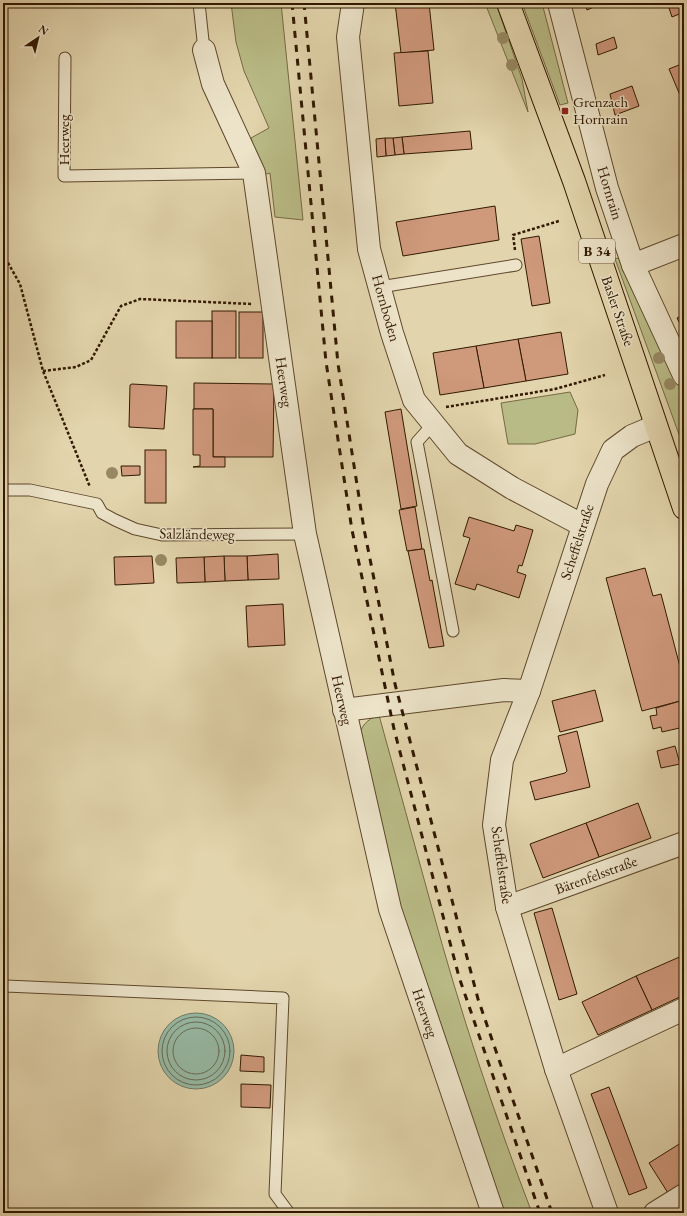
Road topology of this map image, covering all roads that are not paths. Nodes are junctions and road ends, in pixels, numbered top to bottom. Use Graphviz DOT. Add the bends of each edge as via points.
graph roads {
  1 [pos="199,3"];
  2 [pos="353,3"];
  3 [pos="508,3"];
  4 [pos="558,3"];
  5 [pos="204,50"];
  6 [pos="65,58"];
  7 [pos="254,173"];
  8 [pos="684,245"];
  9 [pos="516,265"];
  10 [pos="633,265"];
  11 [pos="380,287"];
  12 [pos="684,375"];
  13 [pos="429,419"];
  14 [pos="656,426"];
  15 [pos="3,490"];
  16 [pos="684,508"];
  17 [pos="582,525"];
  18 [pos="305,534"];
  19 [pos="453,631"];
  20 [pos="528,691"];
  21 [pos="344,710"];
  22 [pos="684,843"];
  23 [pos="507,907"];
  24 [pos="3,987"];
  25 [pos="684,1010"];
  26 [pos="556,1069"];
  27 [pos="684,1195"];
  28 [pos="289,1213"];
  29 [pos="493,1213"];
  30 [pos="607,1213"];
  31 [pos="655,1213"];
  1 -- 5 [label="lane"];
  2 -- 11 [label="street, Hornboden" via="348,36 369,249"];
  3 -- 14 [label="main road, Basler Straße / B 34" via="574,181"];
  4 -- 10 [label="street, Hornrain" via="607,188"];
  5 -- 7 [label="street, Heerweg" via="213,84"];
  6 -- 7 [label="lane, Heerweg" via="64,176"];
  7 -- 18 [label="street, Heerweg"];
  8 -- 10 [label="street"];
  9 -- 11 [label="lane"];
  10 -- 12 [label="street, Hornrain"];
  11 -- 13 [label="street, Hornboden" via="392,334 414,400"];
  13 -- 17 [label="street, Hornboden" via="458,454 512,488"];
  13 -- 19 [label="lane" via="417,442"];
  14 -- 16 [label="main road, Basler Straße / B 34"];
  14 -- 17 [label="street, Scheffelstraße" via="632,436 614,450 597,484"];
  15 -- 18 [label="lane, Salzländeweg" via="30,490 97,504 102,513 114,520 135,529 162,535"];
  17 -- 20 [label="street, Scheffelstraße"];
  18 -- 21 [label="street, Heerweg"];
  20 -- 21 [label="street" via="504,690"];
  20 -- 23 [label="street, Scheffelstraße" via="502,760 494,825"];
  21 -- 29 [label="street, Heerweg" via="390,909"];
  22 -- 23 [label="street, Bärenfelsstraße"];
  23 -- 26 [label="street, Scheffelstraße"];
  24 -- 28 [label="lane" via="283,998 275,1194"];
  25 -- 26 [label="street"];
  26 -- 30 [label="street, Scheffelstraße"];
  27 -- 31 [label="street"];
}
